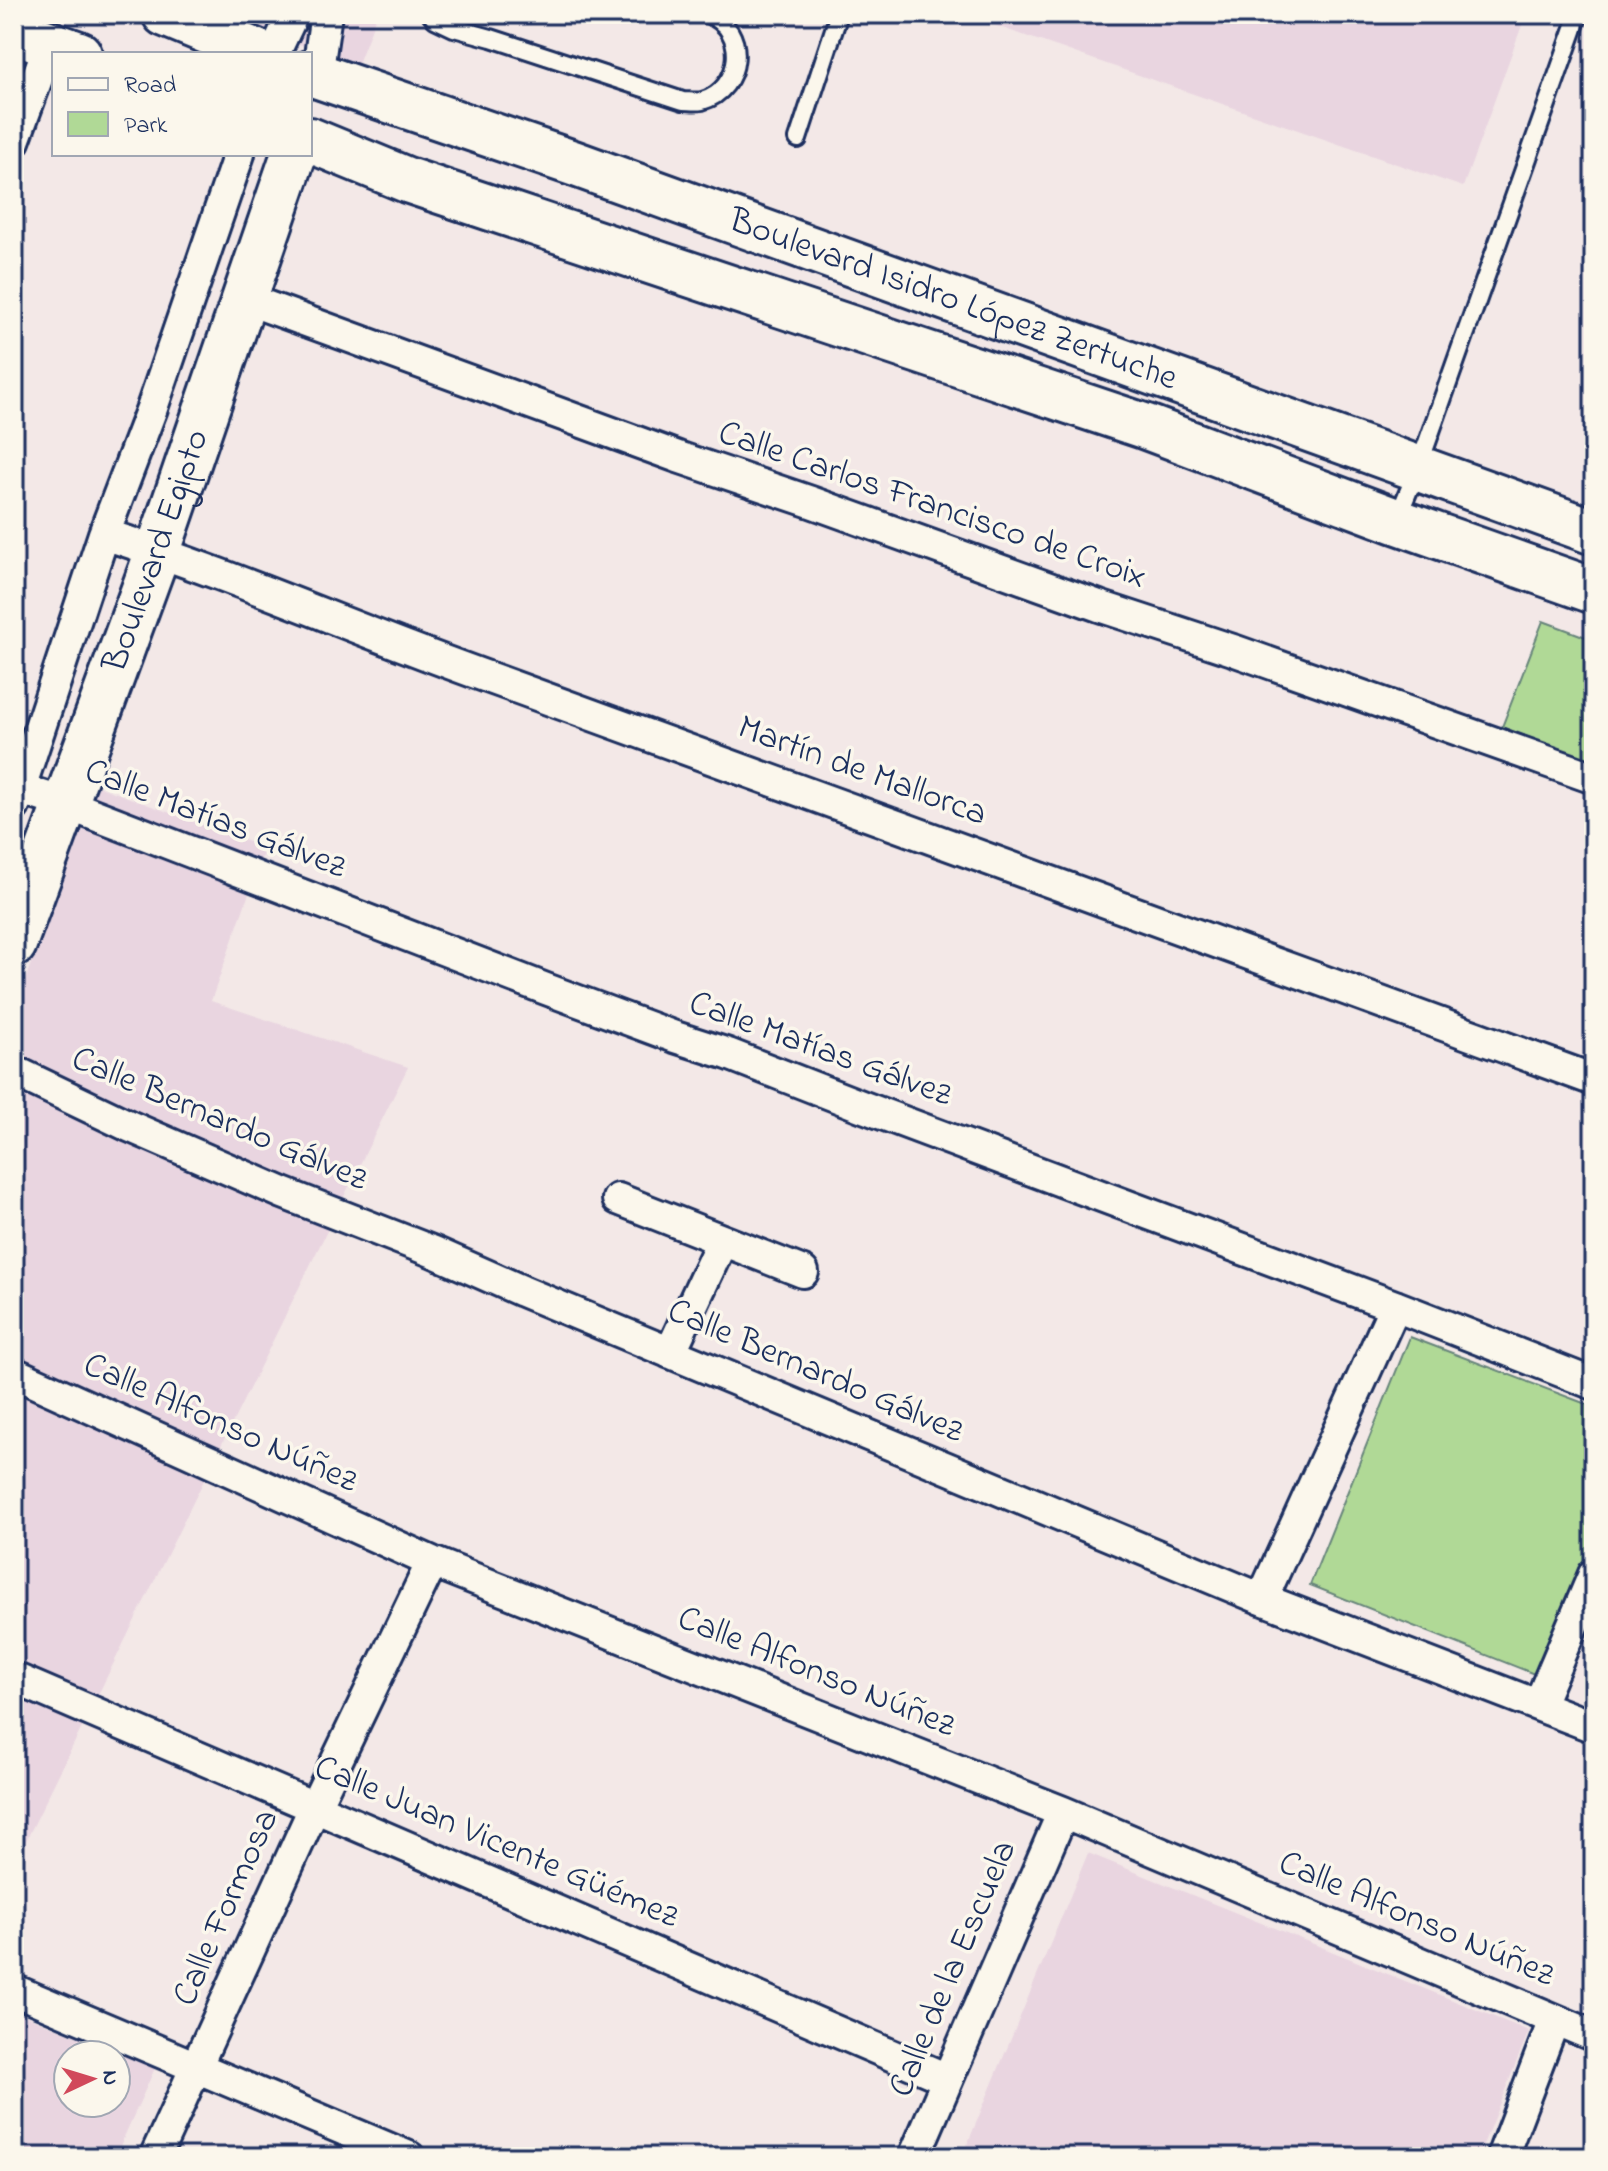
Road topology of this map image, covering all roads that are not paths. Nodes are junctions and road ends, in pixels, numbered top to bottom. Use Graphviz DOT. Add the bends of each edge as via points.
graph roads {
  1 [pos="165,14"];
  2 [pos="293,14"];
  3 [pos="326,14"];
  4 [pos="431,14"];
  5 [pos="707,14"];
  6 [pos="839,14"];
  7 [pos="1579,14"];
  8 [pos="48,43"];
  9 [pos="257,52"];
  10 [pos="275,52"];
  11 [pos="312,83"];
  12 [pos="798,139"];
  13 [pos="14,141"];
  14 [pos="312,141"];
  15 [pos="238,156"];
  16 [pos="293,156"];
  17 [pos="246,299"];
  18 [pos="1418,468"];
  19 [pos="1396,521"];
  20 [pos="1594,532"];
  21 [pos="104,534"];
  22 [pos="158,551"];
  23 [pos="1594,591"];
  24 [pos="1594,778"];
  25 [pos="17,798"];
  26 [pos="64,803"];
  27 [pos="14,944"];
  28 [pos="14,1071"];
  29 [pos="1594,1080"];
  30 [pos="618,1199"];
  31 [pos="722,1241"];
  32 [pos="803,1272"];
  33 [pos="1395,1306"];
  34 [pos="670,1353"];
  35 [pos="14,1373"];
  36 [pos="1594,1384"];
  37 [pos="432,1562"];
  38 [pos="1594,1574"];
  39 [pos="1262,1599"];
  40 [pos="14,1678"];
  41 [pos="1539,1704"];
  42 [pos="1594,1727"];
  43 [pos="315,1806"];
  44 [pos="1063,1812"];
  45 [pos="14,1990"];
  46 [pos="1554,2020"];
  47 [pos="1594,2036"];
  48 [pos="196,2068"];
  49 [pos="947,2079"];
  50 [pos="155,2157"];
  51 [pos="409,2157"];
  52 [pos="914,2157"];
  53 [pos="1502,2157"];
  1 -- 9 [label="main road"];
  2 -- 10 [label="street"];
  3 -- 11 [label="street"];
  4 -- 5 [label="lane" via="454,28 648,91 701,101 726,85 736,54 725,23"];
  6 -- 12 [label="lane"];
  7 -- 18 [label="lane"];
  8 -- 13 [label="street"];
  11 -- 18 [label="main road, Boulevard Isidro López Zertuche" via="601,173"];
  14 -- 19 [label="main road, Boulevard Isidro López Zertuche" via="407,180 1144,426"];
  15 -- 21 [label="street, Boulevard Egipto"];
  16 -- 17 [label="main road, Boulevard Egipto"];
  17 -- 22 [label="main road, Boulevard Egipto"];
  17 -- 24 [label="street, Calle Carlos Francisco de Croix" via="678,457"];
  18 -- 19 [label="lane"];
  18 -- 20 [label="main road, Boulevard Isidro López Zertuche"];
  19 -- 23 [label="main road, Boulevard Isidro López Zertuche"];
  21 -- 22 [label="street, Martín de Mallorca"];
  21 -- 25 [label="street, Boulevard Egipto"];
  22 -- 26 [label="main road, Boulevard Egipto"];
  22 -- 29 [label="street, Martín de Mallorca" via="451,664"];
  25 -- 26 [label="street, Calle Matías Gálvez"];
  26 -- 27 [label="main road, Boulevard Egipto"];
  26 -- 33 [label="street, Calle Matías Gálvez"];
  28 -- 34 [label="street, Calle Bernardo Gálvez" via="269,1187"];
  30 -- 31 [label="street"];
  31 -- 32 [label="street"];
  31 -- 34 [label="street"];
  33 -- 36 [label="street, Calle Matías Gálvez"];
  33 -- 39 [label="street"];
  34 -- 39 [label="street, Calle Bernardo Gálvez"];
  35 -- 37 [label="street, Calle Alfonso Núñez"];
  37 -- 43 [label="street, Calle Formosa"];
  37 -- 44 [label="street, Calle Alfonso Núñez"];
  38 -- 41 [label="street"];
  39 -- 41 [label="street, Calle Bernardo Gálvez"];
  40 -- 43 [label="street, Calle Juan Vicente Güémez"];
  41 -- 42 [label="street, Calle Bernardo Gálvez"];
  43 -- 48 [label="street, Calle Formosa"];
  43 -- 49 [label="street, Calle Juan Vicente Güémez"];
  44 -- 46 [label="street, Calle Alfonso Núñez"];
  44 -- 49 [label="street, Calle de la Escuela"];
  45 -- 48 [label="street"];
  46 -- 47 [label="street, Calle Alfonso Núñez"];
  46 -- 53 [label="street"];
  48 -- 50 [label="street, Calle Formosa"];
  48 -- 51 [label="street"];
  49 -- 52 [label="street, Calle de la Escuela"];
}
